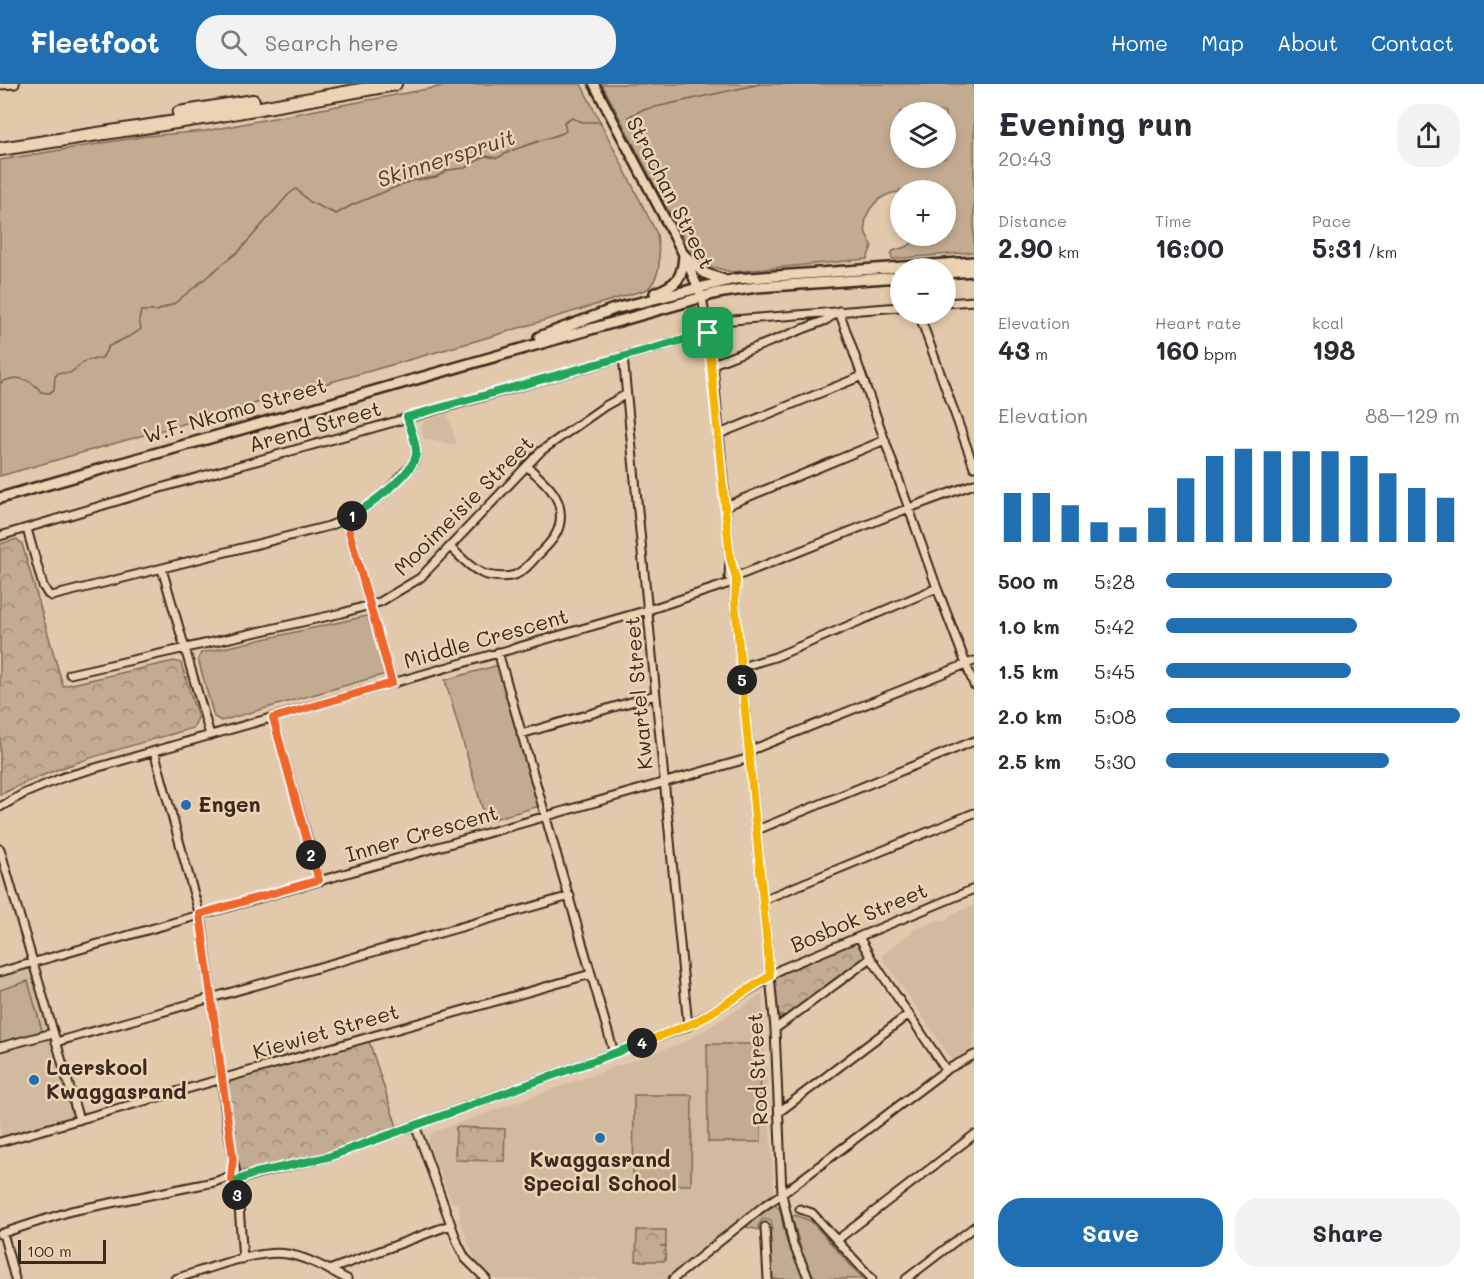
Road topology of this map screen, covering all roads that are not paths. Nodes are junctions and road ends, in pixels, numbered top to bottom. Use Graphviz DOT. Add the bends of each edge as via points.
graph roads {
  1 [pos="11,84"];
  2 [pos="352,84"];
  3 [pos="395,84"];
  4 [pos="0,85"];
  5 [pos="596,88"];
  6 [pos="0,142"];
  7 [pos="0,149"];
  8 [pos="684,255"];
  9 [pos="974,262"];
  10 [pos="974,271"];
  11 [pos="956,272"];
  12 [pos="890,278"];
  13 [pos="729,280"];
  14 [pos="698,287"];
  15 [pos="702,297"];
  16 [pos="974,301"];
  17 [pos="956,302"];
  18 [pos="890,308"];
  19 [pos="614,309"];
  20 [pos="839,311"];
  21 [pos="708,322"];
  22 [pos="923,324"];
  23 [pos="708,333"];
  24 [pos="622,356"];
  25 [pos="480,360"];
  26 [pos="712,364"];
  27 [pos="862,376"];
  28 [pos="625,396"];
  29 [pos="407,417"];
  30 [pos="719,434"];
  31 [pos="885,440"];
  32 [pos="527,466"];
  33 [pos="974,467"];
  34 [pos="974,484"];
  35 [pos="0,498"];
  36 [pos="726,506"];
  37 [pos="909,508"];
  38 [pos="346,520"];
  39 [pos="27,529"];
  40 [pos="0,536"];
  41 [pos="450,547"];
  42 [pos="162,569"];
  43 [pos="732,580"];
  44 [pos="937,588"];
  45 [pos="369,606"];
  46 [pos="648,610"];
  47 [pos="186,649"];
  48 [pos="498,652"];
  49 [pos="970,662"];
  50 [pos="741,667"];
  51 [pos="70,674"];
  52 [pos="392,683"];
  53 [pos="974,686"];
  54 [pos="655,695"];
  55 [pos="273,718"];
  56 [pos="521,734"];
  57 [pos="210,735"];
  58 [pos="974,741"];
  59 [pos="154,751"];
  60 [pos="750,754"];
  61 [pos="664,782"];
  62 [pos="0,807"];
  63 [pos="974,813"];
  64 [pos="546,816"];
  65 [pos="757,830"];
  66 [pos="0,849"];
  67 [pos="319,880"];
  68 [pos="974,889"];
  69 [pos="570,896"];
  70 [pos="763,900"];
  71 [pos="200,914"];
  72 [pos="859,937"];
  73 [pos="871,958"];
  74 [pos="34,962"];
  75 [pos="0,972"];
  76 [pos="591,974"];
  77 [pos="770,976"];
  78 [pos="212,999"];
  79 [pos="909,1014"];
  80 [pos="688,1026"];
  81 [pos="775,1029"];
  82 [pos="53,1033"];
  83 [pos="56,1042"];
  84 [pos="0,1047"];
  85 [pos="614,1053"];
  86 [pos="974,1055"];
  87 [pos="946,1070"];
  88 [pos="222,1079"];
  89 [pos="778,1112"];
  90 [pos="79,1120"];
  91 [pos="415,1125"];
  92 [pos="974,1135"];
  93 [pos="0,1142"];
  94 [pos="235,1178"];
  95 [pos="782,1194"];
  96 [pos="800,1209"];
  97 [pos="450,1225"];
  98 [pos="765,1227"];
  99 [pos="974,1227"];
  100 [pos="1,1233"];
  101 [pos="837,1240"];
  102 [pos="243,1259"];
  103 [pos="329,1270"];
  104 [pos="15,1279"];
  105 [pos="174,1279"];
  106 [pos="347,1279"];
  107 [pos="486,1279"];
  108 [pos="673,1279"];
  109 [pos="768,1279"];
  110 [pos="809,1279"];
  111 [pos="872,1279"];
  112 [pos="906,1279"];
  1 -- 4 [label="street"];
  2 -- 6 [label="highway"];
  3 -- 7 [label="highway"];
  5 -- 8 [label="street, Strachan Street"];
  8 -- 13 [label="main road" via="704,273"];
  8 -- 14 [label="street, Strachan Street"];
  8 -- 19 [label="main road" via="674,284"];
  9 -- 13 [label="main road, W.F. Nkomo Street"];
  10 -- 11 [label="main road"];
  12 -- 15 [label="main road, W.F. Nkomo Street" via="737,289"];
  13 -- 14 [label="main road, W.F. Nkomo Street"];
  14 -- 15 [label="street, Rod Street"];
  14 -- 19 [label="main road, W.F. Nkomo Street"];
  15 -- 21 [label="street, Rod Street"];
  15 -- 25 [label="main road, W.F. Nkomo Street"];
  16 -- 17 [label="street"];
  18 -- 20 [label="street"];
  19 -- 25 [label="main road, W.F. Nkomo Street"];
  20 -- 21 [label="street"];
  20 -- 26 [label="street" via="826,320"];
  20 -- 27 [label="street"];
  21 -- 23 [label="street, Rod Street"];
  22 -- 33 [label="street"];
  23 -- 24 [label="street, Arend Street"];
  23 -- 26 [label="street, Rod Street"];
  24 -- 28 [label="street, Kwartel Street"];
  24 -- 29 [label="street, Arend Street"];
  25 -- 35 [label="main road, W.F. Nkomo Street"];
  26 -- 30 [label="street, Rod Street"];
  27 -- 30 [label="street"];
  27 -- 31 [label="street"];
  28 -- 32 [label="street, Mooimeisie Street" via="549,445"];
  28 -- 46 [label="street, Kwartel Street"];
  29 -- 38 [label="street" via="416,449 414,462 391,488"];
  29 -- 39 [label="street, Arend Street"];
  30 -- 36 [label="street, Rod Street"];
  31 -- 36 [label="street"];
  31 -- 37 [label="street"];
  32 -- 41 [label="street, Mooimeisie Street"];
  32 -- 41 [label="street" via="556,499 560,525 553,541 522,571 502,577 479,572"];
  34 -- 37 [label="street, Middle Crescent"];
  36 -- 43 [label="street, Rod Street"];
  37 -- 43 [label="street, Middle Crescent"];
  37 -- 44 [label="street"];
  38 -- 42 [label="street"];
  38 -- 45 [label="street"];
  39 -- 40 [label="street, Arend Street"];
  39 -- 42 [label="street" via="43,586 52,596"];
  41 -- 45 [label="street, Mooimeisie Street" via="420,578"];
  42 -- 47 [label="street"];
  43 -- 46 [label="street, Middle Crescent"];
  43 -- 50 [label="street, Rod Street"];
  44 -- 49 [label="street"];
  44 -- 50 [label="street" via="775,657"];
  45 -- 47 [label="street, Mooimeisie Street"];
  45 -- 52 [label="street"];
  46 -- 48 [label="street, Middle Crescent"];
  46 -- 54 [label="street, Kwartel Street"];
  47 -- 51 [label="street, Mooimeisie Street"];
  47 -- 57 [label="street"];
  48 -- 52 [label="street, Middle Crescent"];
  48 -- 56 [label="street"];
  49 -- 53 [label="street"];
  49 -- 60 [label="street, Inner Crescent"];
  50 -- 60 [label="street, Rod Street"];
  52 -- 55 [label="street, Middle Crescent"];
  54 -- 56 [label="street"];
  54 -- 61 [label="street, Kwartel Street"];
  55 -- 57 [label="street, Middle Crescent"];
  55 -- 67 [label="street"];
  56 -- 64 [label="street"];
  57 -- 59 [label="street, Middle Crescent"];
  58 -- 65 [label="street"];
  59 -- 62 [label="street, Middle Crescent" via="45,784"];
  59 -- 71 [label="street"];
  60 -- 61 [label="street, Inner Crescent"];
  60 -- 65 [label="street, Rod Street"];
  61 -- 64 [label="street, Inner Crescent"];
  61 -- 80 [label="street, Kwartel Street"];
  63 -- 70 [label="street"];
  64 -- 67 [label="street, Inner Crescent"];
  64 -- 69 [label="street"];
  65 -- 70 [label="street, Rod Street"];
  66 -- 74 [label="street"];
  67 -- 71 [label="street, Inner Crescent"];
  68 -- 72 [label="street, Bosbok Street"];
  69 -- 76 [label="street"];
  69 -- 78 [label="street"];
  70 -- 77 [label="street, Rod Street"];
  71 -- 74 [label="street, Inner Crescent"];
  71 -- 78 [label="street"];
  72 -- 73 [label="street"];
  72 -- 77 [label="street, Bosbok Street"];
  73 -- 79 [label="street"];
  73 -- 81 [label="street"];
  74 -- 75 [label="street, Inner Crescent"];
  74 -- 82 [label="street"];
  76 -- 85 [label="street"];
  76 -- 88 [label="street, Kiewiet Street"];
  77 -- 80 [label="street, Bosbok Street"];
  77 -- 81 [label="street, Rod Street"];
  78 -- 83 [label="street"];
  78 -- 88 [label="street"];
  79 -- 87 [label="street"];
  79 -- 89 [label="street"];
  80 -- 85 [label="street, Bosbok Street"];
  81 -- 89 [label="street, Rod Street"];
  82 -- 83 [label="street"];
  82 -- 84 [label="street"];
  83 -- 90 [label="street"];
  85 -- 91 [label="street, Bosbok Street"];
  86 -- 87 [label="street"];
  87 -- 95 [label="street"];
  88 -- 90 [label="street, Kiewiet Street"];
  88 -- 94 [label="street"];
  89 -- 95 [label="street, Rod Street"];
  90 -- 93 [label="street, Kiewiet Street"];
  91 -- 94 [label="street, Bosbok Street" via="328,1157"];
  91 -- 97 [label="street"];
  92 -- 101 [label="street"];
  94 -- 100 [label="street, Bosbok Street" via="71,1211"];
  94 -- 102 [label="street"];
  95 -- 108 [label="street"];
  95 -- 110 [label="street, Rod Street" via="793,1244"];
  96 -- 101 [label="street" via="812,1214"];
  97 -- 103 [label="street"];
  97 -- 107 [label="street" via="465,1258"];
  98 -- 109 [label="street"];
  99 -- 112 [label="street"];
  100 -- 104 [label="street"];
  101 -- 111 [label="street"];
  102 -- 103 [label="street" via="289,1254"];
  102 -- 105 [label="street"];
  103 -- 106 [label="street"];
}
